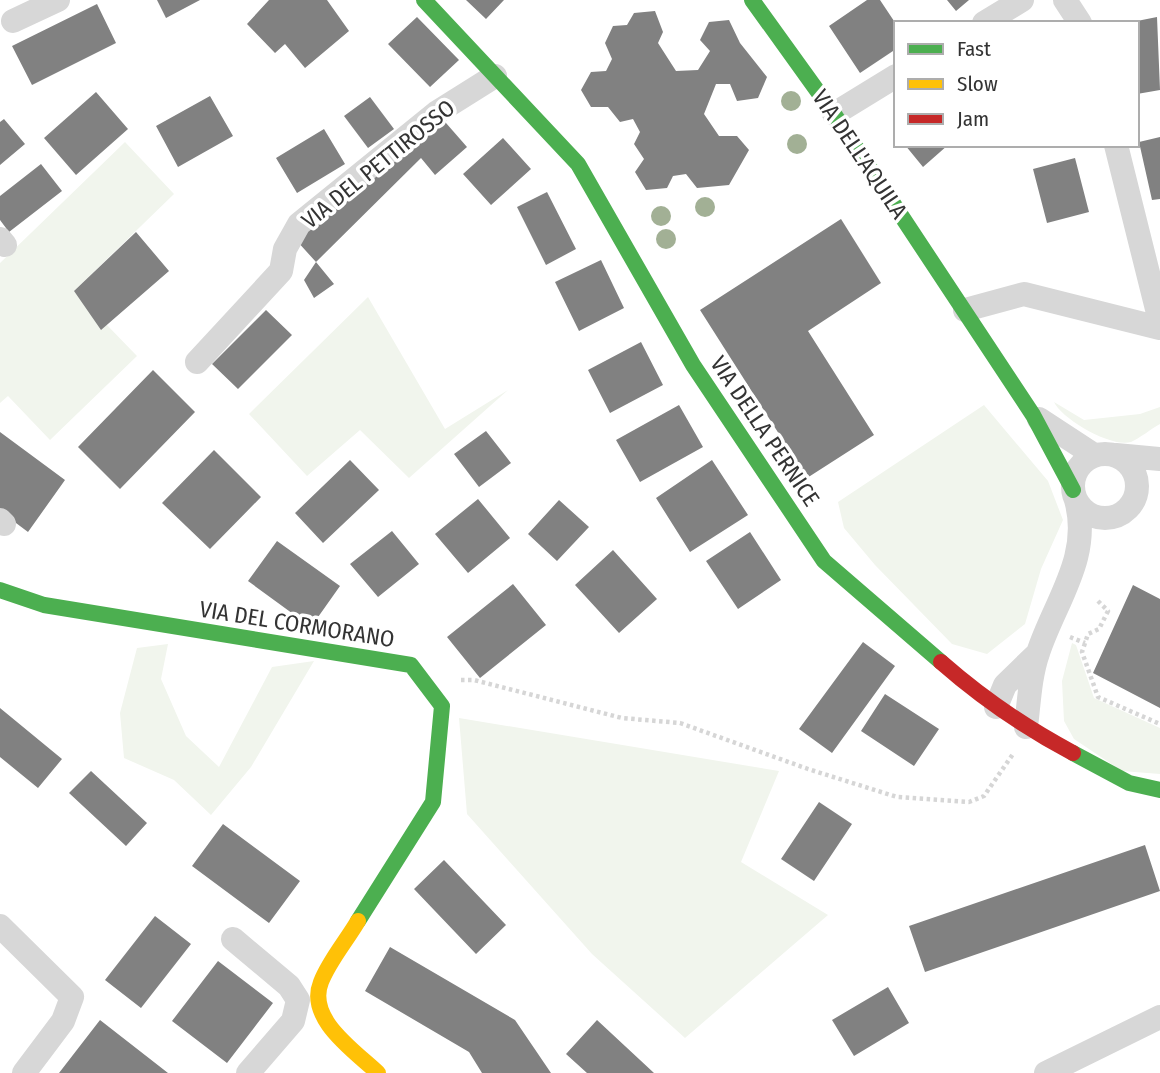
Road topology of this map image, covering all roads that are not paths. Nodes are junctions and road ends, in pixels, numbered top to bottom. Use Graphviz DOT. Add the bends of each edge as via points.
graph roads {
  1 [pos="58,0"];
  2 [pos="424,0"];
  3 [pos="752,0"];
  4 [pos="1022,0"];
  5 [pos="1065,0"];
  6 [pos="13,21"];
  7 [pos="987,21"];
  8 [pos="1079,21"];
  9 [pos="495,76"];
  10 [pos="894,77"];
  11 [pos="834,114"];
  12 [pos="1116,147"];
  13 [pos="965,310"];
  14 [pos="1160,321"];
  15 [pos="1160,328"];
  16 [pos="197,362"];
  17 [pos="1033,415"];
  18 [pos="1102,455"];
  19 [pos="1160,459"];
  20 [pos="1160,472"];
  21 [pos="1136,491"];
  22 [pos="1074,495"];
  23 [pos="1115,516"];
  24 [pos="1078,562"];
  25 [pos="0,590"];
  26 [pos="1038,653"];
  27 [pos="996,707"];
  28 [pos="1028,728"];
  29 [pos="1160,789"];
  30 [pos="0,926"];
  31 [pos="233,939"];
  32 [pos="1160,1017"];
  33 [pos="24,1073"];
  34 [pos="248,1073"];
  35 [pos="378,1073"];
  36 [pos="1046,1073"];
  1 -- 6 [label="street"];
  2 -- 9 [label="street, VIA DELLA PERNICE"];
  3 -- 11 [label="street, VIA DELL'AQUILA"];
  4 -- 7 [label="street"];
  5 -- 8 [label="street"];
  9 -- 16 [label="street, VIA DEL PETTIROSSO" via="436,113 299,224 285,249 281,271"];
  9 -- 27 [label="street, VIA DELLA PERNICE" via="578,164 693,365 824,561"];
  10 -- 11 [label="street"];
  11 -- 13 [label="street, VIA DELL'AQUILA"];
  12 -- 14 [label="street"];
  13 -- 15 [label="street" via="1024,294"];
  13 -- 17 [label="street, VIA DELL'AQUILA"];
  17 -- 18 [label="street"];
  17 -- 22 [label="street, VIA DELL'AQUILA"];
  18 -- 19 [label="street"];
  18 -- 21 [label="street" via="1128,463 1134,471"];
  18 -- 22 [label="street" via="1077,469"];
  20 -- 21 [label="street"];
  21 -- 23 [label="street" via="1129,506"];
  22 -- 23 [label="street" via="1097,517"];
  22 -- 24 [label="street, VIA DELL'AQUILA" via="1080,528"];
  23 -- 24 [label="street"];
  24 -- 26 [label="street, VIA DELL'AQUILA"];
  25 -- 35 [label="street, VIA DEL CORMORANO" via="44,605 411,666 424,681 442,705 433,802 320,983 319,1010"];
  26 -- 27 [label="street" via="1005,684"];
  26 -- 28 [label="street, VIA DELL'AQUILA"];
  27 -- 28 [label="street, VIA DELLA PERNICE"];
  28 -- 29 [label="street, VIA DELLA PERNICE" via="1129,783"];
  30 -- 33 [label="street" via="72,997 63,1021"];
  31 -- 34 [label="street" via="289,986 298,1000 293,1021"];
  32 -- 36 [label="street"];
}
